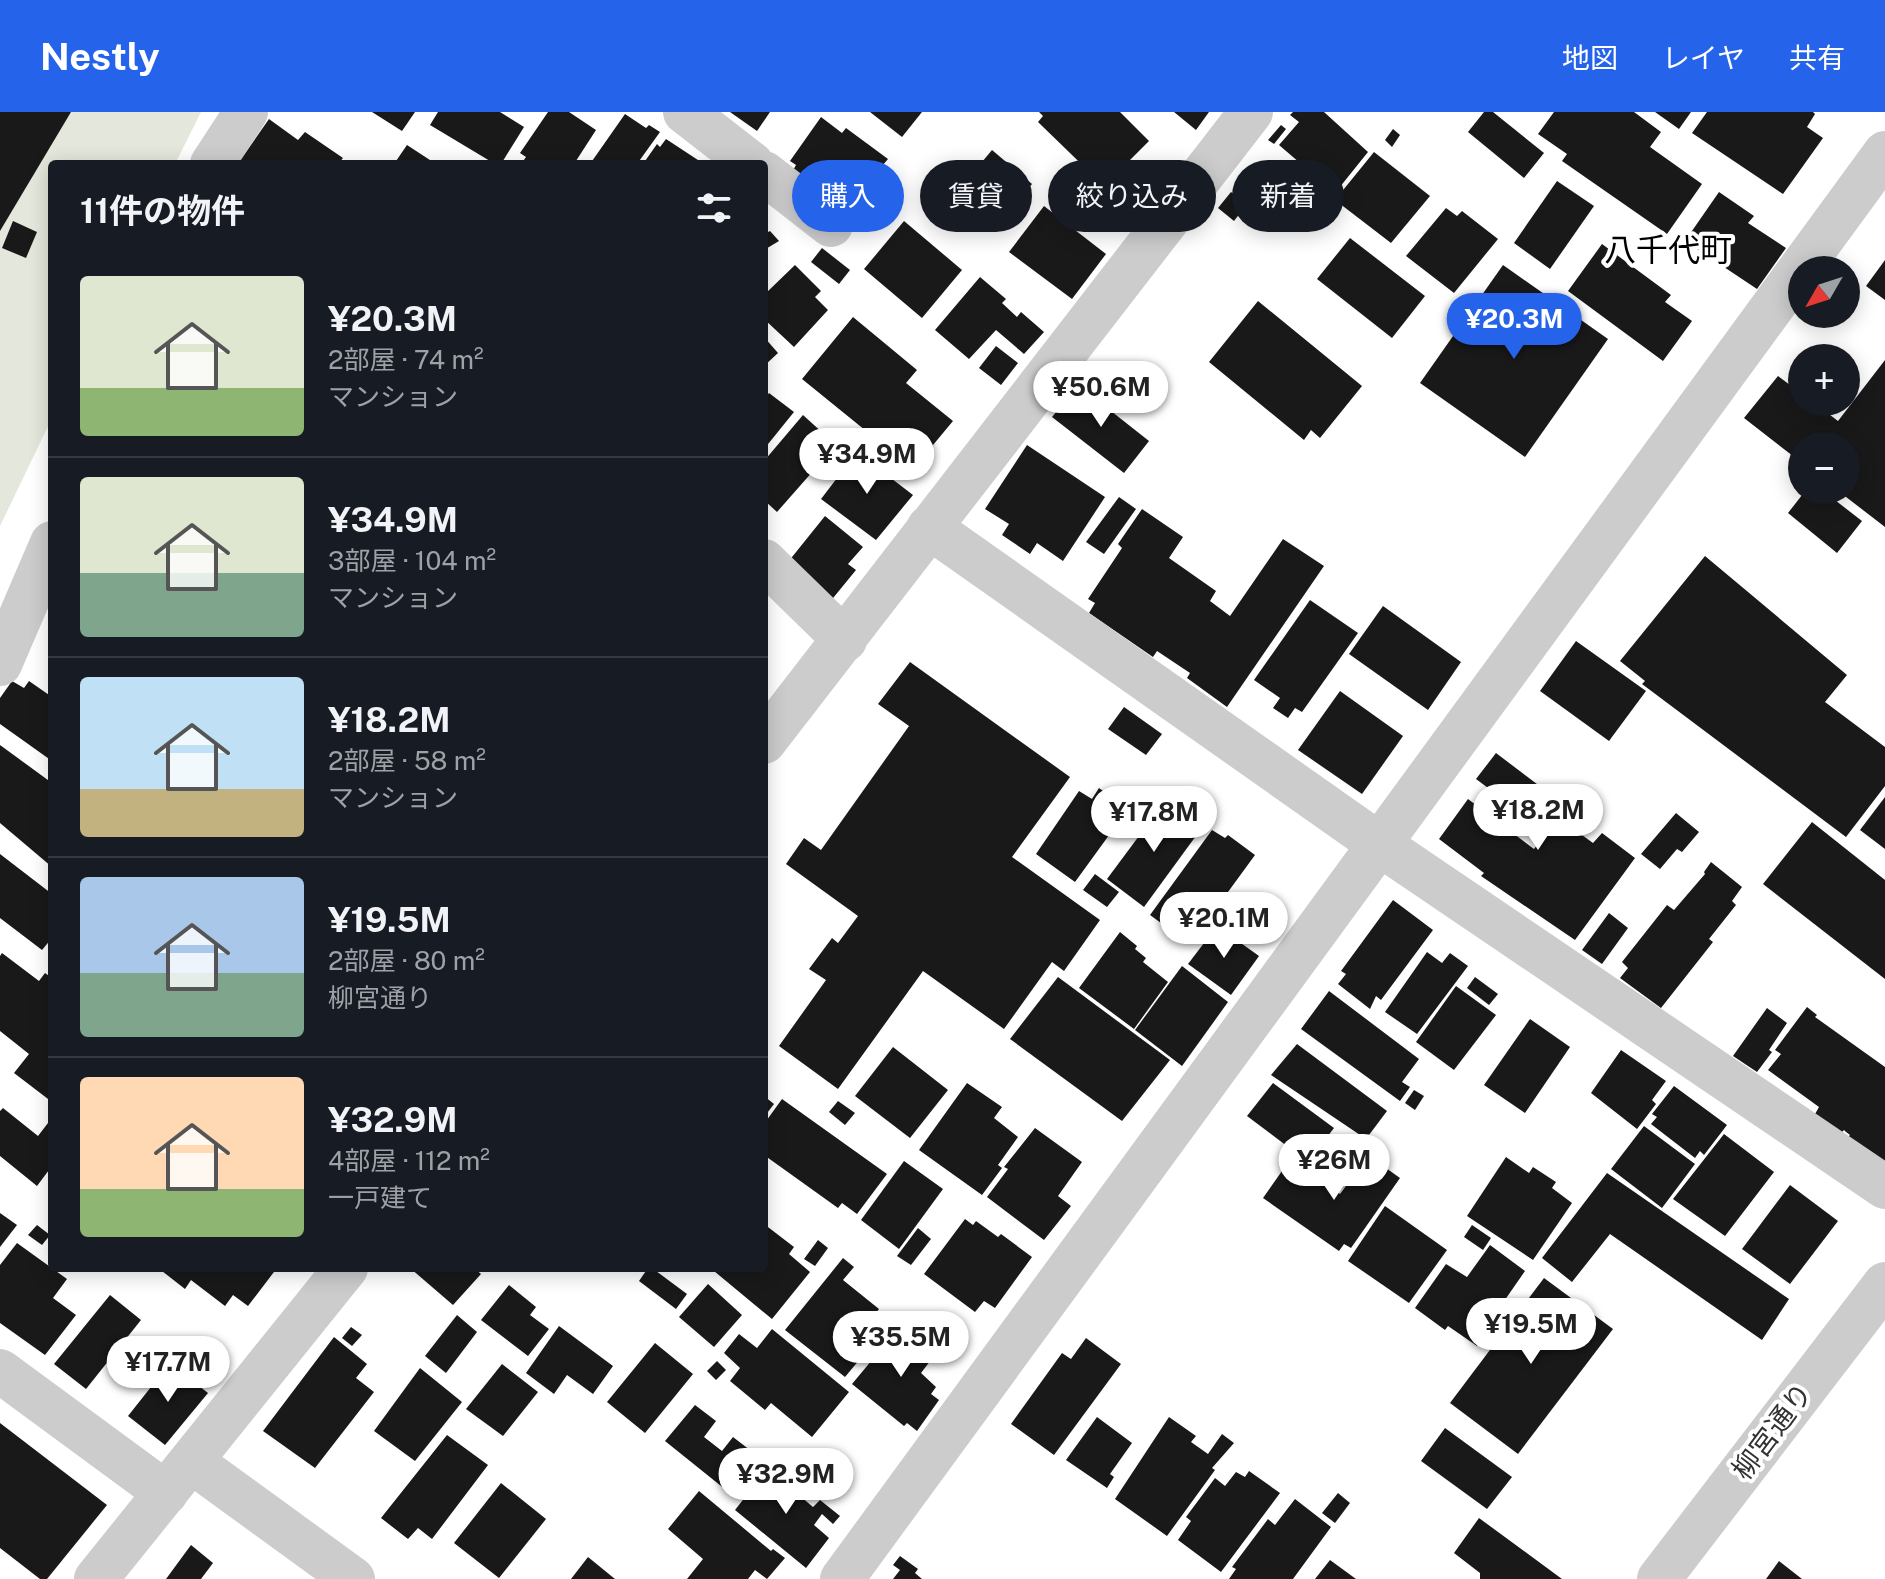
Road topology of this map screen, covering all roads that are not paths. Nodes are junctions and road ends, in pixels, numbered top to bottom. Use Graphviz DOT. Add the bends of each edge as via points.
graph roads {
  1 [pos="246,112"];
  2 [pos="685,112"];
  3 [pos="1251,112"];
  4 [pos="1885,153"];
  5 [pos="215,160"];
  6 [pos="747,160"];
  7 [pos="768,176"];
  8 [pos="792,195"];
  9 [pos="929,527"];
  10 [pos="48,552"];
  11 [pos="768,565"];
  12 [pos="48,625"];
  13 [pos="845,640"];
  14 [pos="6,652"];
  15 [pos="768,737"];
  16 [pos="1379,844"];
  17 [pos="1885,1187"];
  18 [pos="343,1272"];
  19 [pos="1885,1284"];
  20 [pos="0,1371"];
  21 [pos="179,1477"];
  22 [pos="96,1579"];
  23 [pos="353,1579"];
  24 [pos="842,1579"];
  25 [pos="1659,1579"];
  1 -- 5 [label="street"];
  2 -- 6 [label="street"];
  3 -- 9 [label="street"];
  4 -- 16 [label="street"];
  7 -- 8 [label="street"];
  9 -- 13 [label="street"];
  9 -- 16 [label="street"];
  10 -- 14 [label="street"];
  11 -- 13 [label="street"];
  12 -- 14 [label="street"];
  13 -- 15 [label="street"];
  16 -- 17 [label="street"];
  16 -- 24 [label="street"];
  18 -- 21 [label="street"];
  19 -- 25 [label="street, 柳宮通り"];
  20 -- 21 [label="street"];
  21 -- 22 [label="street"];
  21 -- 23 [label="street"];
}
